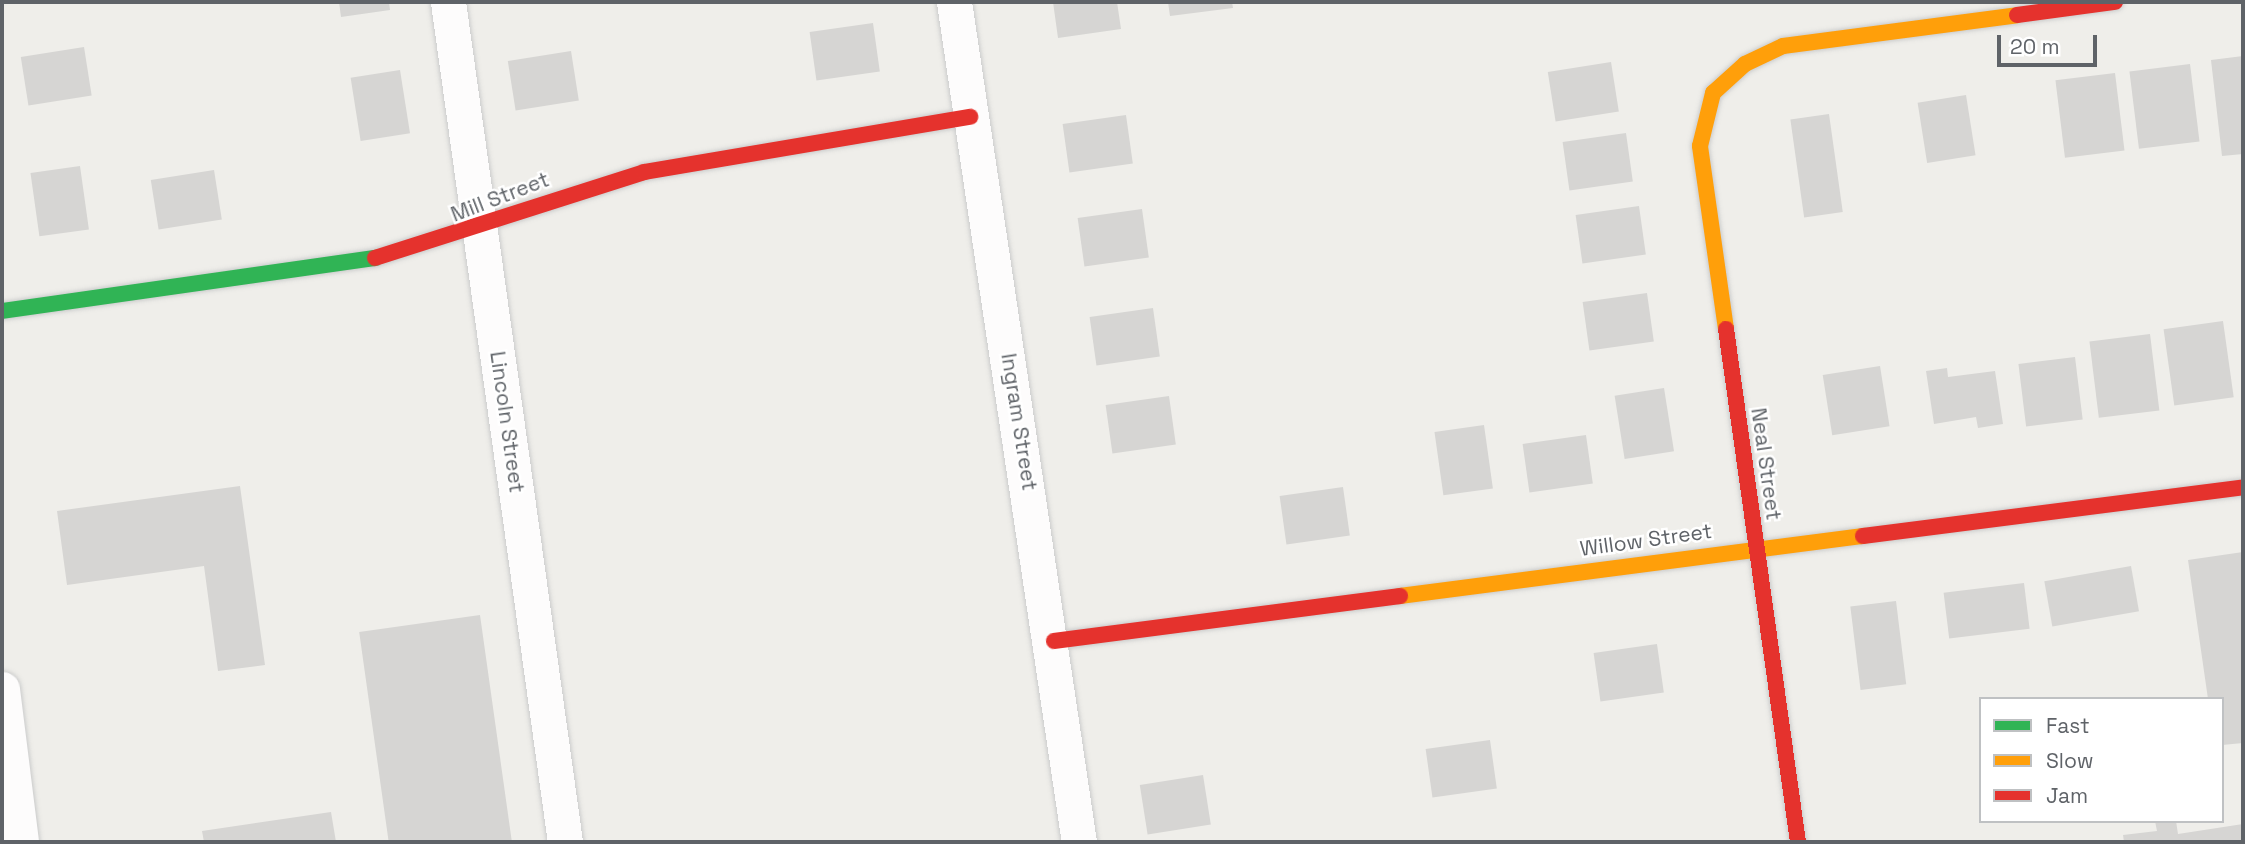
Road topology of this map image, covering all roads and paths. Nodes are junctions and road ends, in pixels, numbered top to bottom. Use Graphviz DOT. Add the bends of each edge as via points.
graph roads {
  1 [pos="448,2"];
  2 [pos="954,2"];
  3 [pos="2115,2"];
  4 [pos="970,117"];
  5 [pos="481,230"];
  6 [pos="2,311"];
  7 [pos="2243,486"];
  8 [pos="1756,547"];
  9 [pos="1054,641"];
  10 [pos="2,689"];
  11 [pos="21,842"];
  12 [pos="565,842"];
  13 [pos="1079,842"];
  14 [pos="1798,842"];
  1 -- 5 [label="street, Lincoln Street"];
  2 -- 4 [label="street, Ingram Street"];
  3 -- 8 [label="street, Neal Street" via="1783,46 1745,64 1713,93 1700,146"];
  4 -- 5 [label="street, Mill Street" via="644,172 544,201"];
  4 -- 9 [label="street, Ingram Street"];
  5 -- 6 [label="street, Mill Street" via="385,256"];
  5 -- 12 [label="street, Lincoln Street"];
  7 -- 8 [label="street, Willow Street"];
  8 -- 9 [label="street, Willow Street"];
  8 -- 14 [label="street, Neal Street"];
  9 -- 13 [label="street, Ingram Street"];
  10 -- 11 [label="street"];
}
